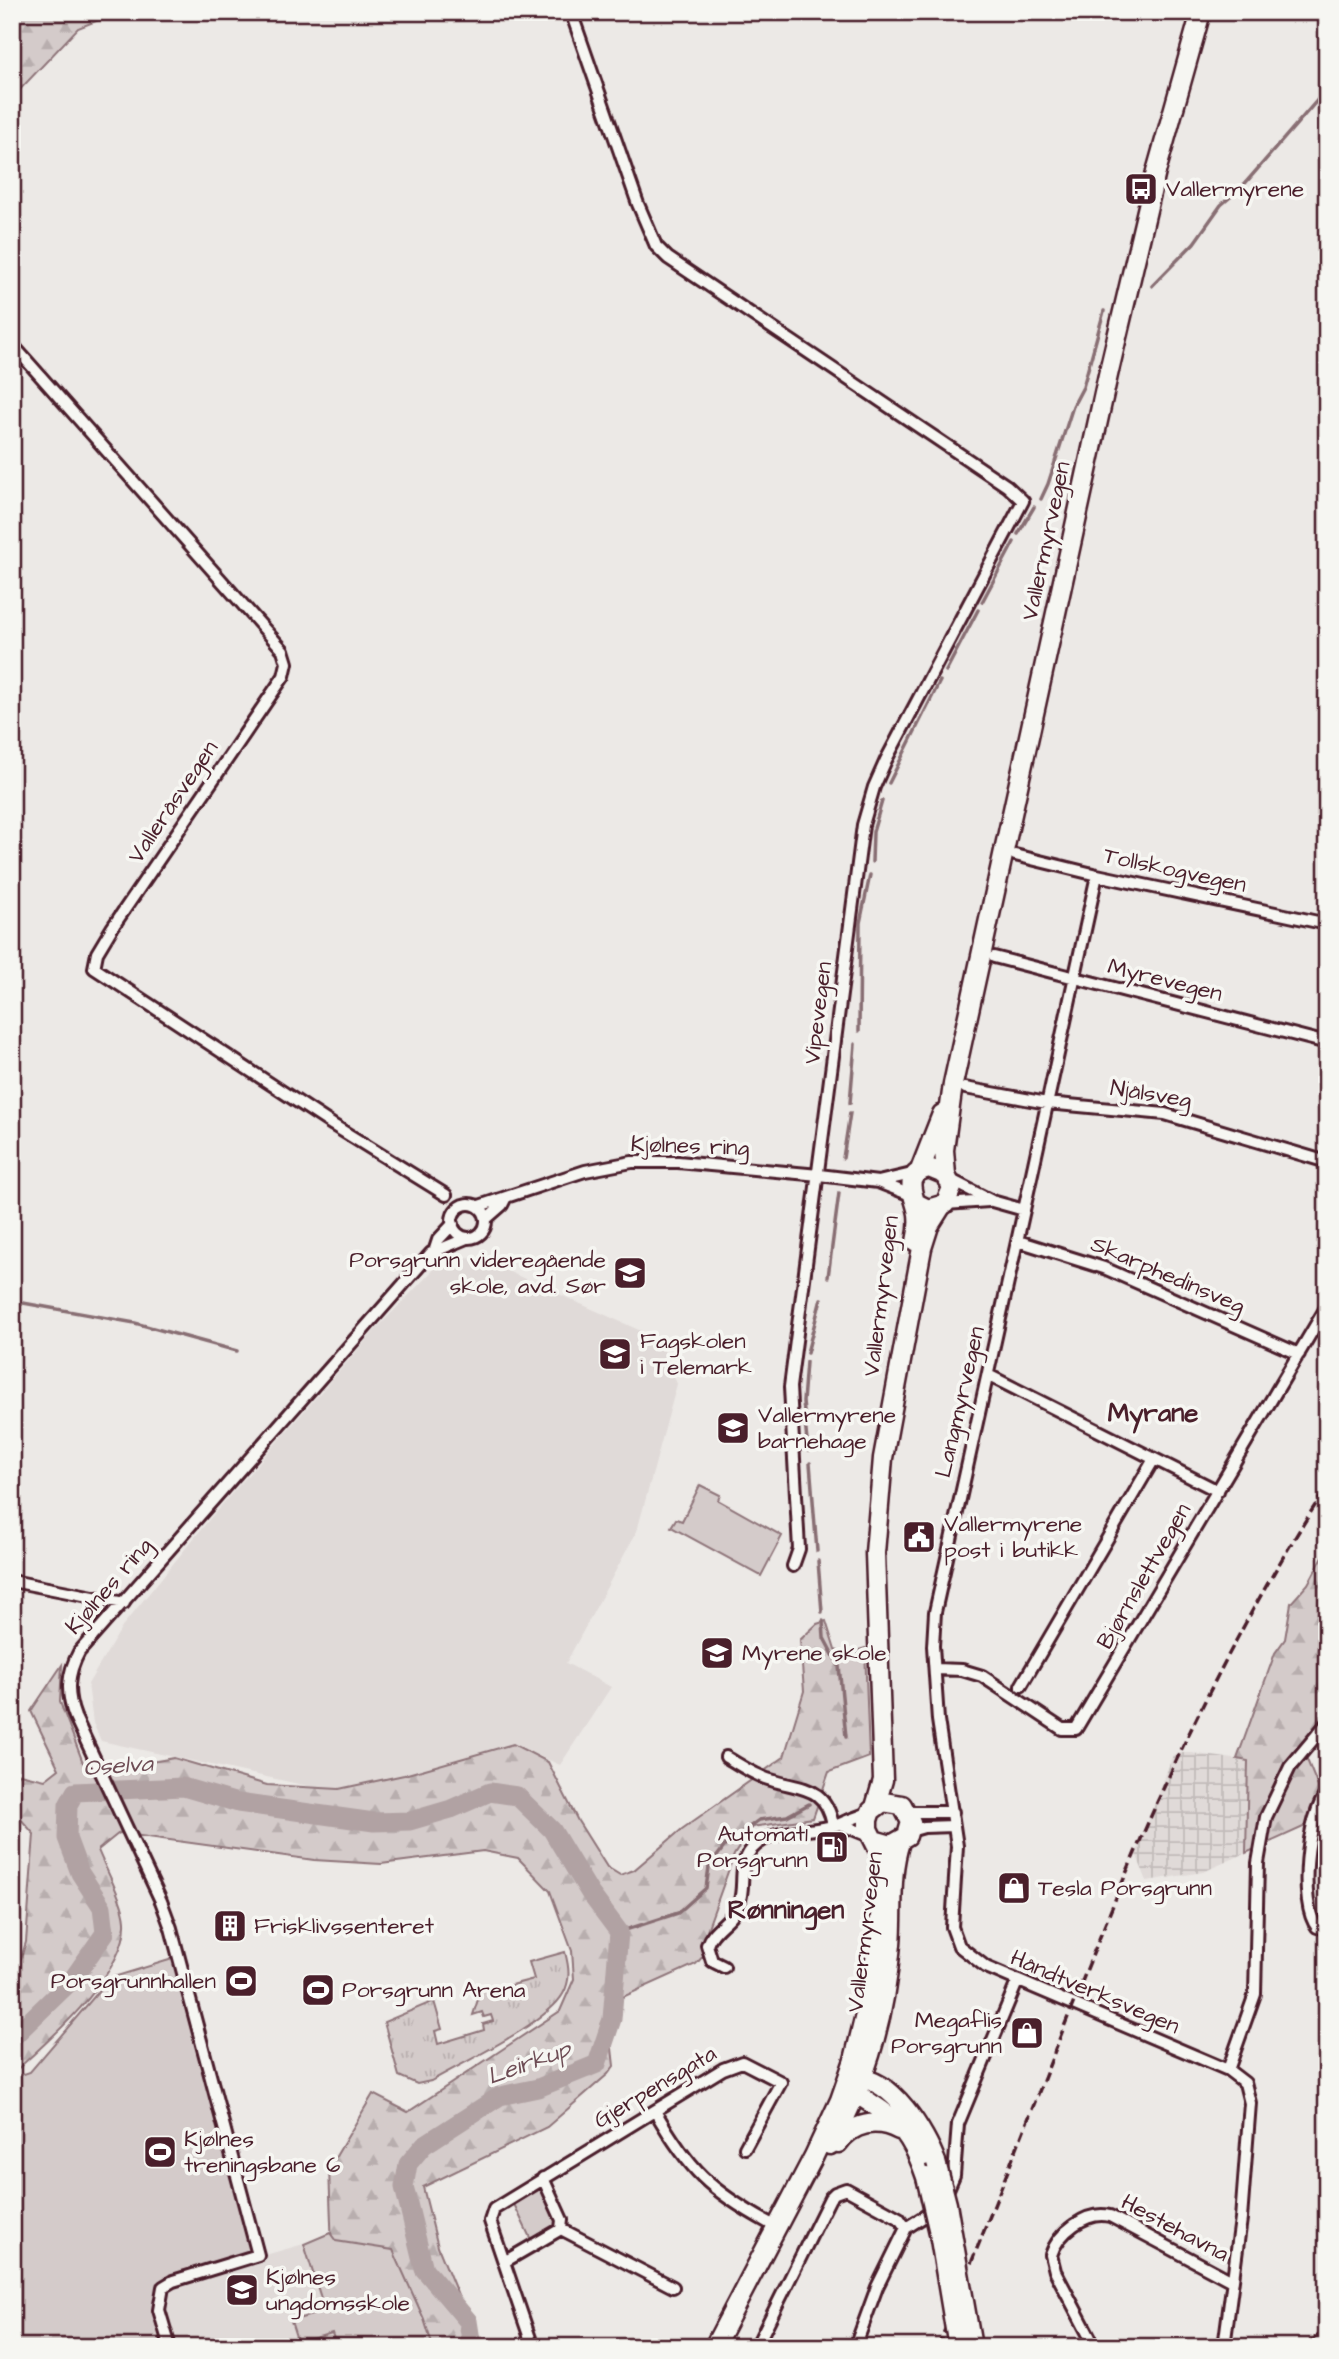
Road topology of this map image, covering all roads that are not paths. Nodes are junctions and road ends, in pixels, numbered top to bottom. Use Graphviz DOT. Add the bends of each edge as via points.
graph roads {
  1 [pos="571,12"];
  2 [pos="1201,12"];
  3 [pos="12,344"];
  4 [pos="1015,855"];
  5 [pos="1097,875"];
  6 [pos="1327,924"];
  7 [pos="994,957"];
  8 [pos="1073,979"];
  9 [pos="1327,1043"];
  10 [pos="959,1086"];
  11 [pos="1046,1103"];
  12 [pos="1327,1162"];
  13 [pos="918,1172"];
  14 [pos="819,1175"];
  15 [pos="948,1177"];
  16 [pos="878,1182"];
  17 [pos="446,1195"];
  18 [pos="505,1199"];
  19 [pos="913,1199"];
  20 [pos="992,1201"];
  21 [pos="479,1206"];
  22 [pos="943,1206"];
  23 [pos="1024,1210"];
  24 [pos="486,1219"];
  25 [pos="453,1224"];
  26 [pos="467,1238"];
  27 [pos="1018,1241"];
  28 [pos="435,1249"];
  29 [pos="1327,1306"];
  30 [pos="1299,1354"];
  31 [pos="988,1376"];
  32 [pos="893,1395"];
  33 [pos="1154,1459"];
  34 [pos="1218,1491"];
  35 [pos="879,1517"];
  36 [pos="793,1566"];
  37 [pos="12,1581"];
  38 [pos="124,1603"];
  39 [pos="935,1669"];
  40 [pos="1021,1686"];
  41 [pos="1327,1723"];
  42 [pos="726,1757"];
  43 [pos="1327,1793"];
  44 [pos="873,1809"];
  45 [pos="905,1809"];
  46 [pos="953,1812"];
  47 [pos="836,1825"];
  48 [pos="954,1826"];
  49 [pos="905,1837"];
  50 [pos="875,1840"];
  51 [pos="1327,1929"];
  52 [pos="955,1938"];
  53 [pos="724,1967"];
  54 [pos="1017,1982"];
  55 [pos="1228,2070"];
  56 [pos="857,2084"];
  57 [pos="655,2111"];
  58 [pos="908,2136"];
  59 [pos="745,2148"];
  60 [pos="823,2158"];
  61 [pos="931,2169"];
  62 [pos="543,2178"];
  63 [pos="785,2213"];
  64 [pos="769,2223"];
  65 [pos="906,2228"];
  66 [pos="561,2229"];
  67 [pos="504,2262"];
  68 [pos="1232,2281"];
  69 [pos="673,2287"];
  70 [pos="1327,2337"];
  71 [pos="714,2345"];
  72 [pos="170,2347"];
  73 [pos="533,2347"];
  74 [pos="756,2347"];
  75 [pos="855,2347"];
  76 [pos="958,2347"];
  77 [pos="972,2347"];
  78 [pos="1095,2347"];
  79 [pos="1224,2347"];
  80 [pos="1313,2347"];
  1 -- 14 [label="street, Vipevegen" via="656,246 1023,501 905,721 868,806"];
  2 -- 10 [label="main road, Vallermyrvegen" via="1156,172 1102,400"];
  3 -- 17 [label="street, Valleråsvegen" via="283,650 287,663 284,676 112,928 94,968"];
  4 -- 5 [label="street, Tollskogvegen"];
  5 -- 6 [label="street, Tollskogvegen"];
  5 -- 8 [label="street, Langmyrvegen"];
  7 -- 8 [label="street, Myrevegen"];
  8 -- 9 [label="street, Myrevegen"];
  8 -- 11 [label="street, Langmyrvegen"];
  10 -- 11 [label="street, Njålsveg"];
  10 -- 13 [label="main road, Vallermyrvegen"];
  10 -- 15 [label="main road, Vallermyrvegen" via="944,1150"];
  11 -- 12 [label="street, Njålsveg" via="1165,1114"];
  11 -- 23 [label="street, Langmyrvegen"];
  13 -- 15 [label="main road" via="934,1168"];
  13 -- 16 [label="street, Kjølnes ring"];
  13 -- 19 [label="main road" via="910,1186"];
  14 -- 16 [label="street, Kjølnes ring"];
  14 -- 18 [label="street, Kjølnes ring" via="632,1162 530,1187"];
  14 -- 36 [label="street, Vipevegen" via="790,1387 799,1549"];
  15 -- 20 [label="street"];
  15 -- 22 [label="main road" via="951,1193"];
  16 -- 19 [label="street, Kjølnes ring"];
  18 -- 21 [label="street, Kjølnes ring"];
  18 -- 24 [label="street, Kjølnes ring"];
  19 -- 22 [label="main road" via="928,1209"];
  19 -- 32 [label="main road, Vallermyrvegen" via="918,1235 898,1339"];
  20 -- 22 [label="street"];
  20 -- 23 [label="street"];
  21 -- 24 [label="street"];
  21 -- 25 [label="street" via="459,1207"];
  22 -- 32 [label="main road, Vallermyrvegen" via="925,1237"];
  23 -- 27 [label="street, Langmyrvegen"];
  24 -- 26 [label="street" via="483,1230"];
  25 -- 26 [label="street" via="459,1235"];
  25 -- 28 [label="street, Kjølnes ring"];
  26 -- 28 [label="street, Kjølnes ring"];
  27 -- 30 [label="street, Skarphedinsveg" via="1104,1268"];
  27 -- 31 [label="street, Langmyrvegen"];
  28 -- 38 [label="street, Kjølnes ring"];
  29 -- 30 [label="street, Bjørnslettvegen"];
  30 -- 34 [label="street, Bjørnslettvegen"];
  31 -- 33 [label="street"];
  31 -- 39 [label="street, Langmyrvegen" via="935,1612"];
  32 -- 35 [label="main road, Vallermyrvegen"];
  33 -- 34 [label="street"];
  33 -- 40 [label="street"];
  34 -- 39 [label="street, Bjørnslettvegen" via="1076,1728 1062,1729 982,1676"];
  35 -- 44 [label="main road, Vallermyrvegen" via="875,1553 883,1780"];
  35 -- 45 [label="main road, Vallermyrvegen" via="891,1762 894,1787"];
  37 -- 38 [label="street"];
  38 -- 72 [label="street, Kjølnes ring" via="79,1652 68,1694 171,1928 258,2255 163,2287 159,2310"];
  39 -- 46 [label="street, Langmyrvegen" via="940,1738"];
  41 -- 55 [label="street" via="1290,1767 1266,1817 1258,1863 1255,1994"];
  42 -- 47 [label="street" via="766,1779 810,1789"];
  43 -- 51 [label="street" via="1317,1804 1311,1831 1307,1907 1317,1927"];
  44 -- 45 [label="main road" via="888,1801"];
  44 -- 47 [label="street, Vallermyrvegen"];
  44 -- 50 [label="main road" via="867,1824"];
  45 -- 46 [label="street"];
  45 -- 49 [label="main road"];
  46 -- 48 [label="street, Langmyrvegen"];
  47 -- 50 [label="street, Vallermyrvegen"];
  47 -- 53 [label="street, Vallermyrvegen" via="775,1836 750,1851 739,1904 707,1945 712,1961"];
  48 -- 49 [label="street" via="923,1827"];
  48 -- 52 [label="street, Langmyrvegen" via="951,1916"];
  49 -- 50 [label="main road" via="886,1845"];
  49 -- 56 [label="main road, Vallermyrvegen" via="893,1875 886,1986"];
  50 -- 56 [label="main road, Vallermyrvegen" via="882,1877 876,1962"];
  52 -- 54 [label="street, Håndtverksvegen" via="973,1960"];
  54 -- 55 [label="street, Håndtverksvegen"];
  54 -- 65 [label="street" via="958,2124 950,2189 928,2217"];
  55 -- 68 [label="street" via="1245,2083 1250,2103"];
  56 -- 58 [label="main road"];
  56 -- 60 [label="main road, Vallermyrvegen"];
  56 -- 61 [label="main road" via="880,2087 912,2115"];
  56 -- 63 [label="main road, Vallermyrvegen"];
  57 -- 59 [label="street, Gjerpensgata" via="735,2063 750,2065 781,2082"];
  57 -- 62 [label="street, Gjerpensgata"];
  57 -- 64 [label="street" via="681,2153 715,2190"];
  58 -- 60 [label="main road" via="885,2124 866,2123 849,2131"];
  58 -- 61 [label="main road"];
  60 -- 63 [label="main road, Vallermyrvegen" via="802,2195"];
  61 -- 76 [label="main road, bridge"];
  61 -- 77 [label="main road, bridge" via="947,2204"];
  62 -- 66 [label="street" via="562,2220"];
  62 -- 67 [label="street, Gjerpensgata" via="490,2214"];
  63 -- 71 [label="main road, Vallermyrvegen"];
  65 -- 74 [label="street" via="899,2218 858,2194 846,2189 835,2193"];
  65 -- 75 [label="street"];
  66 -- 67 [label="street"];
  66 -- 69 [label="street"];
  67 -- 73 [label="street"];
  68 -- 78 [label="street, Hestehavna" via="1110,2216 1087,2217 1062,2235 1051,2255"];
  68 -- 79 [label="street"];
  70 -- 80 [label="street"];
}
